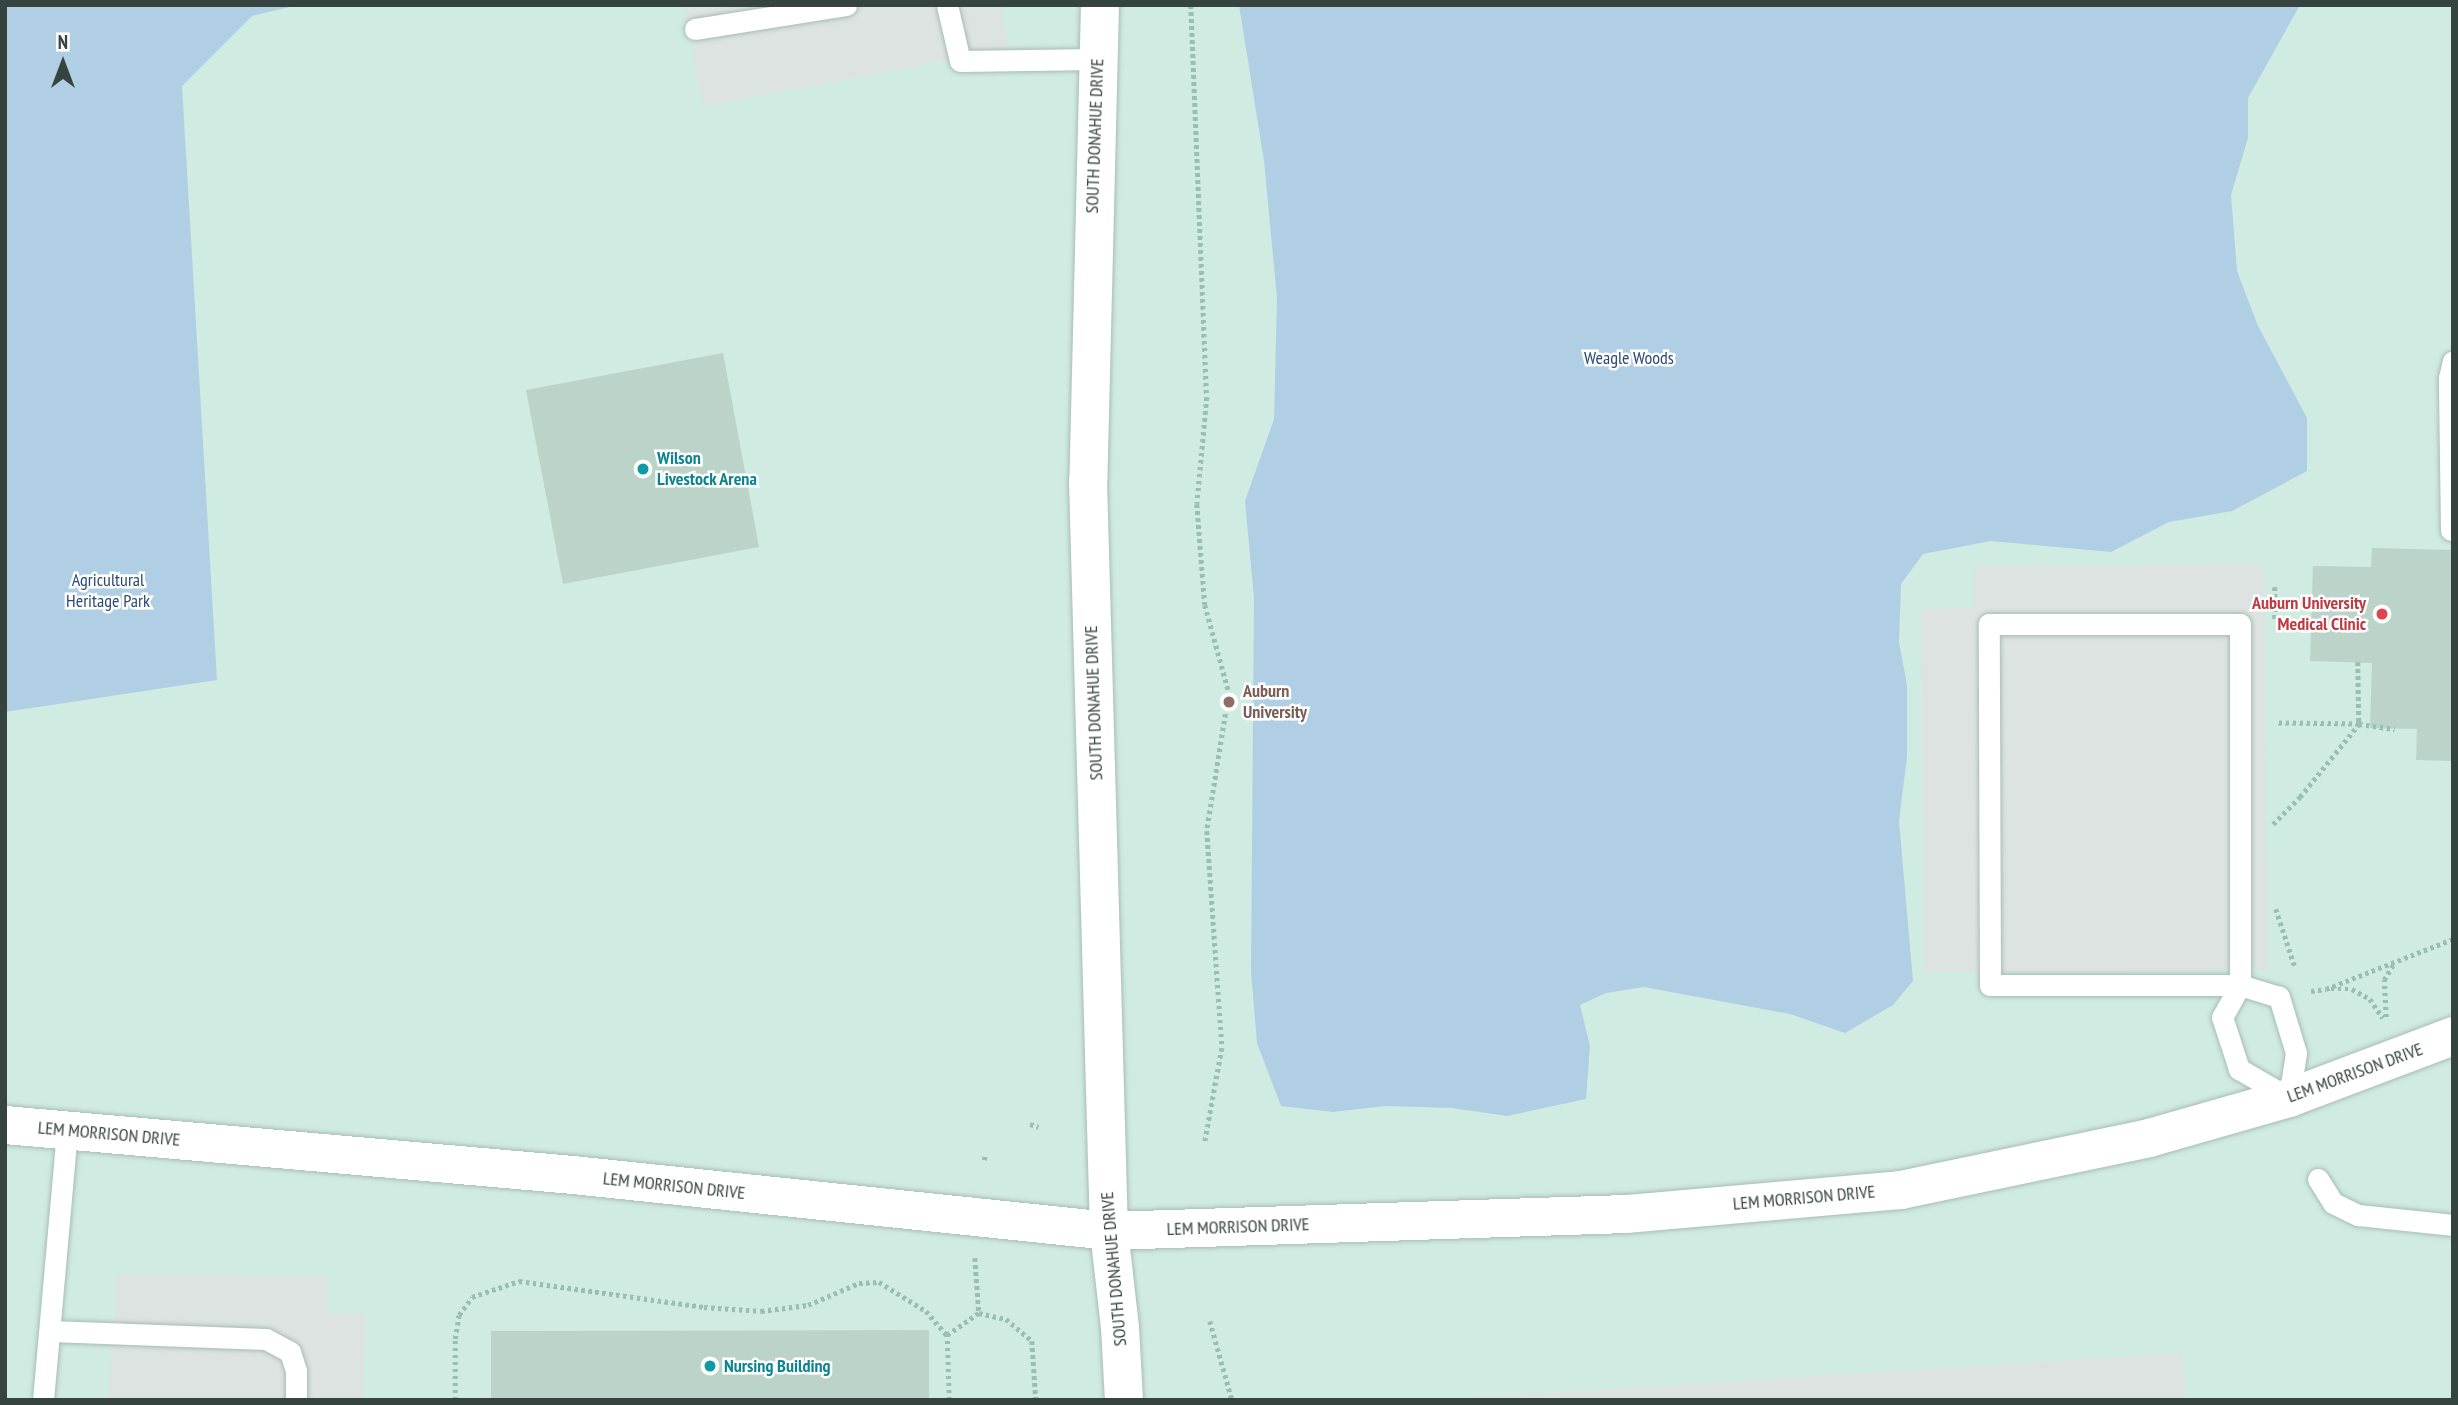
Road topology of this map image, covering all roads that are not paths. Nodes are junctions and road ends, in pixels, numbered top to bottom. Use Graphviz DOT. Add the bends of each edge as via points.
graph roads {
  1 [pos="846,5"];
  2 [pos="947,5"];
  3 [pos="1100,5"];
  4 [pos="695,29"];
  5 [pos="1097,59"];
  6 [pos="2453,362"];
  7 [pos="2451,530"];
  8 [pos="2241,985"];
  9 [pos="2453,1036"];
  10 [pos="2289,1098"];
  11 [pos="5,1125"];
  12 [pos="67,1131"];
  13 [pos="2318,1179"];
  14 [pos="2453,1225"];
  15 [pos="1109,1231"];
  16 [pos="50,1331"];
  17 [pos="43,1400"];
  18 [pos="296,1400"];
  19 [pos="1124,1400"];
  1 -- 4 [label="lane"];
  2 -- 5 [label="lane" via="960,61"];
  3 -- 5 [label="street, SOUTH DONAHUE DRIVE"];
  5 -- 15 [label="street, SOUTH DONAHUE DRIVE" via="1088,481"];
  6 -- 7 [label="lane" via="2449,379"];
  8 -- 8 [label="lane" via="1990,985 1989,624 2240,624"];
  8 -- 10 [label="lane" via="2281,1001 2296,1053"];
  8 -- 10 [label="lane" via="2222,1017 2239,1069"];
  9 -- 10 [label="street, LEM MORRISON DRIVE"];
  10 -- 15 [label="street, LEM MORRISON DRIVE" via="2149,1138 1901,1189 1627,1214"];
  11 -- 12 [label="street, LEM MORRISON DRIVE"];
  12 -- 15 [label="street, LEM MORRISON DRIVE" via="573,1175"];
  12 -- 16 [label="lane"];
  13 -- 14 [label="lane" via="2333,1203 2358,1215"];
  15 -- 19 [label="street, SOUTH DONAHUE DRIVE"];
  16 -- 17 [label="lane"];
  16 -- 18 [label="lane" via="266,1339 290,1352 296,1371"];
}
